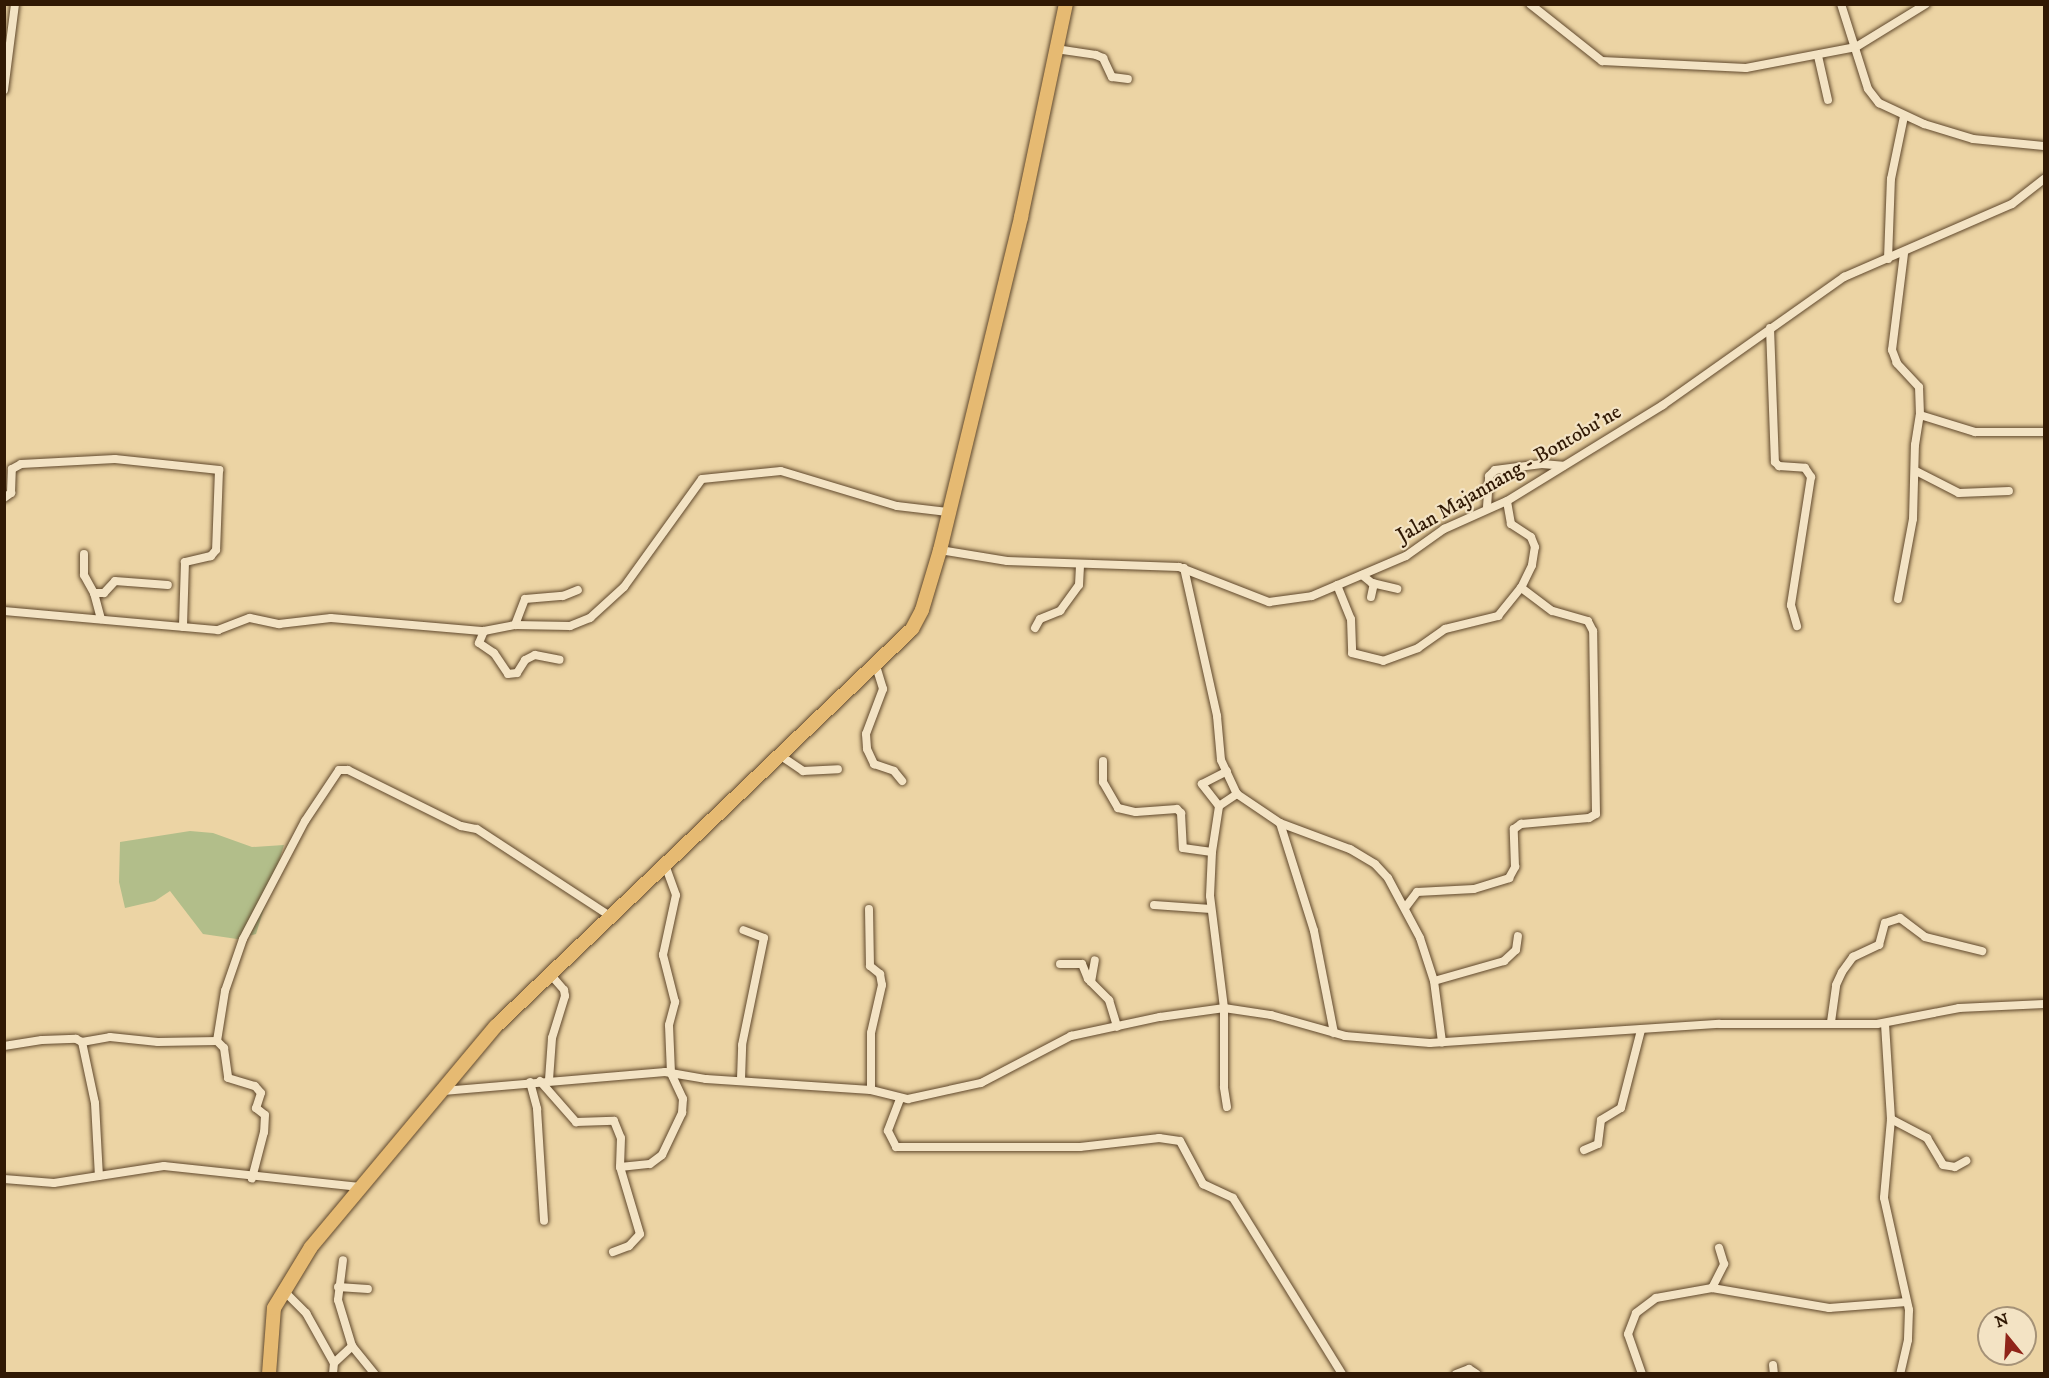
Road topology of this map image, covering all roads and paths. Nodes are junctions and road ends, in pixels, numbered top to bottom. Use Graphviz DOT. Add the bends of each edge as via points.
graph roads {
  1 [pos="15,4"];
  2 [pos="1066,4"];
  3 [pos="1530,4"];
  4 [pos="1841,4"];
  5 [pos="1926,4"];
  6 [pos="1856,47"];
  7 [pos="1056,49"];
  8 [pos="1818,57"];
  9 [pos="1128,79"];
  10 [pos="4,90"];
  11 [pos="1828,100"];
  12 [pos="1904,116"];
  13 [pos="2044,146"];
  14 [pos="2044,179"];
  15 [pos="1904,253"];
  16 [pos="1888,259"];
  17 [pos="1770,328"];
  18 [pos="1920,415"];
  19 [pos="2044,432"];
  20 [pos="1563,466"];
  21 [pos="1916,471"];
  22 [pos="2009,491"];
  23 [pos="4,498"];
  24 [pos="1507,501"];
  25 [pos="1487,507"];
  26 [pos="948,512"];
  27 [pos="940,550"];
  28 [pos="84,554"];
  29 [pos="1080,566"];
  30 [pos="1184,568"];
  31 [pos="1362,575"];
  32 [pos="1374,583"];
  33 [pos="168,585"];
  34 [pos="1337,585"];
  35 [pos="1521,588"];
  36 [pos="1397,589"];
  37 [pos="578,590"];
  38 [pos="94,593"];
  39 [pos="1371,597"];
  40 [pos="1898,599"];
  41 [pos="4,611"];
  42 [pos="101,619"];
  43 [pos="515,624"];
  44 [pos="1797,626"];
  45 [pos="183,627"];
  46 [pos="1035,628"];
  47 [pos="484,631"];
  48 [pos="560,660"];
  49 [pos="876,666"];
  50 [pos="781,756"];
  51 [pos="1103,761"];
  52 [pos="838,769"];
  53 [pos="1227,771"];
  54 [pos="902,781"];
  55 [pos="1237,794"];
  56 [pos="1219,806"];
  57 [pos="1280,823"];
  58 [pos="1212,852"];
  59 [pos="665,865"];
  60 [pos="1154,905"];
  61 [pos="1406,908"];
  62 [pos="869,909"];
  63 [pos="1211,909"];
  64 [pos="610,916"];
  65 [pos="744,930"];
  66 [pos="1518,936"];
  67 [pos="1982,951"];
  68 [pos="1095,960"];
  69 [pos="1060,964"];
  70 [pos="549,973"];
  71 [pos="1434,981"];
  72 [pos="1091,982"];
  73 [pos="2044,1004"];
  74 [pos="1224,1008"];
  75 [pos="1831,1022"];
  76 [pos="1885,1024"];
  77 [pos="1117,1027"];
  78 [pos="1641,1030"];
  79 [pos="1334,1033"];
  80 [pos="217,1041"];
  81 [pos="82,1042"];
  82 [pos="1442,1042"];
  83 [pos="4,1046"];
  84 [pos="671,1073"];
  85 [pos="741,1079"];
  86 [pos="540,1081"];
  87 [pos="871,1090"];
  88 [pos="443,1091"];
  89 [pos="900,1099"];
  90 [pos="1227,1107"];
  91 [pos="1891,1119"];
  92 [pos="1584,1150"];
  93 [pos="1966,1161"];
  94 [pos="620,1167"];
  95 [pos="99,1176"];
  96 [pos="252,1178"];
  97 [pos="4,1179"];
  98 [pos="360,1187"];
  99 [pos="544,1221"];
  100 [pos="1719,1248"];
  101 [pos="613,1252"];
  102 [pos="343,1260"];
  103 [pos="338,1287"];
  104 [pos="1712,1288"];
  105 [pos="368,1289"];
  106 [pos="283,1290"];
  107 [pos="1907,1302"];
  108 [pos="352,1346"];
  109 [pos="334,1363"];
  110 [pos="269,1374"];
  111 [pos="333,1374"];
  112 [pos="375,1374"];
  113 [pos="1342,1374"];
  114 [pos="1456,1374"];
  115 [pos="1477,1374"];
  116 [pos="1642,1374"];
  117 [pos="1900,1374"];
  1 -- 10 [label="street"];
  2 -- 7 [label="main road"];
  3 -- 8 [label="street" via="1602,61 1746,68"];
  4 -- 6 [label="street"];
  5 -- 6 [label="street"];
  6 -- 8 [label="street"];
  6 -- 12 [label="street" via="1871,94"];
  7 -- 9 [label="street" via="1096,55 1103,58 1112,77"];
  7 -- 26 [label="main road" via="1021,217"];
  8 -- 11 [label="street"];
  12 -- 13 [label="street" via="1973,139"];
  12 -- 16 [label="street" via="1891,180"];
  14 -- 15 [label="street, Jalan Majannang - Bontobu'ne" via="2012,204"];
  15 -- 16 [label="street, Jalan Majannang - Bontobu'ne"];
  15 -- 18 [label="street" via="1892,350 1919,387"];
  16 -- 17 [label="street, Jalan Majannang - Bontobu'ne" via="1844,278"];
  17 -- 20 [label="street, Jalan Majannang - Bontobu'ne" via="1663,405"];
  17 -- 44 [label="street" via="1775,462 1779,466 1805,468 1811,477 1791,605"];
  18 -- 19 [label="street" via="1975,432"];
  18 -- 21 [label="street"];
  20 -- 24 [label="street, Jalan Majannang - Bontobu'ne"];
  20 -- 25 [label="street" via="1542,464 1494,470 1489,476"];
  21 -- 22 [label="street" via="1959,494"];
  21 -- 40 [label="street" via="1909,552"];
  23 -- 45 [label="street" via="11,493 12,469 21,464 115,459 219,470 216,550 211,556 185,562"];
  24 -- 25 [label="street, Jalan Majannang - Bontobu'ne"];
  24 -- 35 [label="street" via="1511,524 1530,537 1535,547"];
  25 -- 31 [label="street, Jalan Majannang - Bontobu'ne" via="1444,529 1406,556"];
  26 -- 27 [label="main road"];
  26 -- 43 [label="street" via="897,506 781,471 706,478 699,481 624,587 590,618 570,626"];
  27 -- 29 [label="street, Jalan Majannang - Bontobu'ne" via="1007,561"];
  27 -- 49 [label="main road" via="920,616"];
  28 -- 38 [label="street" via="84,575"];
  29 -- 30 [label="street, Jalan Majannang - Bontobu'ne"];
  29 -- 46 [label="street" via="1079,585 1060,611 1040,619"];
  30 -- 34 [label="street, Jalan Majannang - Bontobu'ne" via="1276,603 1296,601"];
  30 -- 53 [label="street"];
  31 -- 32 [label="street"];
  31 -- 34 [label="street, Jalan Majannang - Bontobu'ne"];
  32 -- 36 [label="street"];
  32 -- 39 [label="street"];
  33 -- 38 [label="street" via="115,581 104,592"];
  34 -- 35 [label="street" via="1351,620 1352,653 1383,661 1418,648 1445,629 1498,616"];
  35 -- 61 [label="street" via="1552,610 1584,619 1591,626 1597,686 1596,814 1589,818 1521,824 1513,832 1515,867 1509,878 1474,889 1417,892"];
  37 -- 43 [label="street" via="563,596 525,599"];
  38 -- 42 [label="street"];
  41 -- 42 [label="street"];
  42 -- 45 [label="street"];
  43 -- 47 [label="street"];
  45 -- 47 [label="street" via="225,629 250,618 279,624 331,618"];
  47 -- 48 [label="street" via="479,643 497,657 505,672 517,673 525,660 535,655"];
  49 -- 50 [label="main road"];
  49 -- 54 [label="street" via="883,689 866,734 867,749 874,765 894,771"];
  50 -- 52 [label="street" via="803,771"];
  50 -- 59 [label="main road"];
  51 -- 58 [label="street" via="1103,782 1118,808 1136,812 1177,809 1181,813 1183,848"];
  53 -- 55 [label="street"];
  53 -- 56 [label="street" via="1202,784"];
  55 -- 56 [label="street"];
  55 -- 57 [label="street"];
  56 -- 58 [label="street"];
  57 -- 61 [label="street" via="1364,856 1388,878"];
  57 -- 79 [label="street" via="1316,938"];
  58 -- 63 [label="street"];
  59 -- 64 [label="main road"];
  59 -- 84 [label="street" via="676,896 663,955 675,1002 669,1025"];
  60 -- 63 [label="street"];
  61 -- 71 [label="street"];
  62 -- 87 [label="street" via="870,966 882,980 870,1033"];
  63 -- 74 [label="street"];
  64 -- 70 [label="main road"];
  64 -- 80 [label="street" via="477,829 461,826 348,770 339,770 305,821 243,939 225,991"];
  65 -- 85 [label="street" via="764,938 742,1045"];
  66 -- 71 [label="street" via="1516,950 1504,961"];
  67 -- 75 [label="street" via="1925,937 1900,918 1885,922 1879,945 1853,957 1842,972 1836,985"];
  68 -- 72 [label="street"];
  69 -- 72 [label="street" via="1082,964"];
  70 -- 86 [label="street" via="565,996"];
  70 -- 88 [label="main road" via="496,1026"];
  71 -- 82 [label="street"];
  72 -- 77 [label="street" via="1109,1000"];
  73 -- 76 [label="street" via="1959,1008"];
  74 -- 77 [label="street"];
  74 -- 79 [label="street" via="1271,1015"];
  74 -- 90 [label="street"];
  75 -- 76 [label="street"];
  75 -- 78 [label="street"];
  76 -- 91 [label="street"];
  77 -- 89 [label="street" via="1065,1039 966,1089"];
  78 -- 82 [label="street"];
  78 -- 92 [label="street" via="1621,1108 1601,1120 1598,1144"];
  79 -- 82 [label="street" via="1361,1039"];
  80 -- 81 [label="street" via="158,1042 110,1037"];
  80 -- 96 [label="street" via="224,1048 228,1078 255,1086 261,1093 256,1108 265,1115 264,1132"];
  81 -- 83 [label="street" via="42,1040"];
  81 -- 95 [label="street" via="93,1092"];
  84 -- 85 [label="street"];
  84 -- 86 [label="street"];
  84 -- 94 [label="street" via="683,1096 682,1113 662,1155 650,1164"];
  85 -- 87 [label="street"];
  86 -- 88 [label="street"];
  86 -- 94 [label="street" via="576,1122 614,1121 621,1138"];
  86 -- 99 [label="street" via="537,1109"];
  87 -- 89 [label="street"];
  88 -- 98 [label="main road"];
  89 -- 113 [label="street" via="888,1131 896,1147 1080,1147 1159,1138 1180,1141 1203,1184 1233,1198"];
  91 -- 93 [label="street" via="1926,1138 1943,1165 1955,1167"];
  91 -- 107 [label="street" via="1884,1198"];
  94 -- 101 [label="street" via="628,1202 640,1228 636,1241"];
  95 -- 96 [label="street" via="164,1166"];
  95 -- 97 [label="street" via="45,1184"];
  96 -- 98 [label="street"];
  98 -- 106 [label="main road" via="320,1234"];
  100 -- 104 [label="street" via="1724,1264"];
  102 -- 103 [label="street"];
  103 -- 105 [label="street"];
  103 -- 108 [label="street"];
  104 -- 107 [label="street" via="1829,1308"];
  104 -- 116 [label="street" via="1656,1298 1636,1313 1628,1334"];
  106 -- 109 [label="street" via="306,1313"];
  106 -- 110 [label="main road" via="271,1323"];
  107 -- 117 [label="street" via="1908,1340"];
  108 -- 109 [label="street"];
  108 -- 112 [label="street"];
  109 -- 111 [label="street"];
  114 -- 115 [label="street" via="1469,1369"];
}
